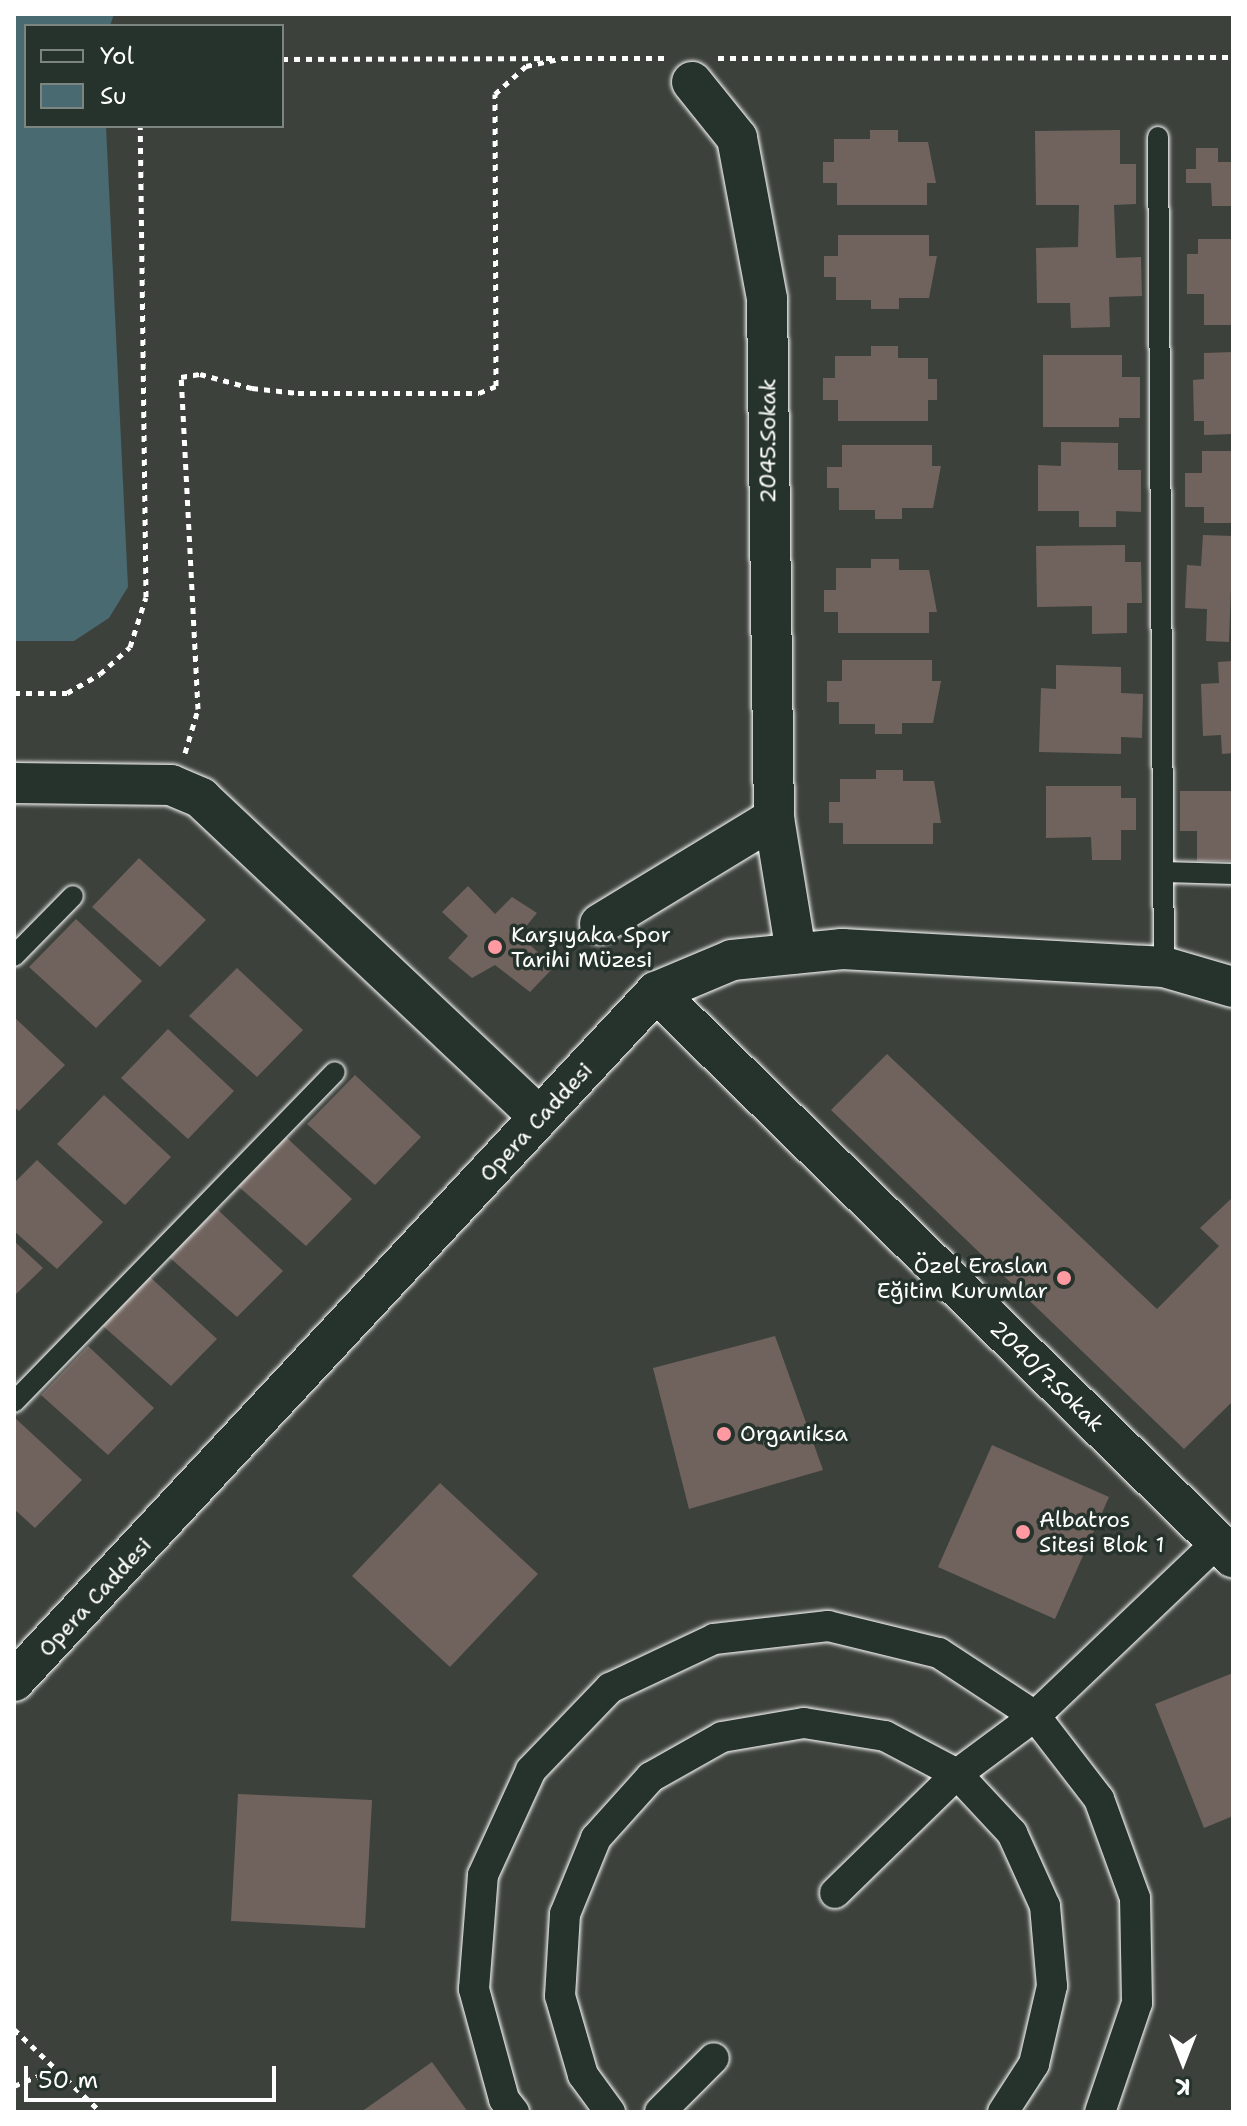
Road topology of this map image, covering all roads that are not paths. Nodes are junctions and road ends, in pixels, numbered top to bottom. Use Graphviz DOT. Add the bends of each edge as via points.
graph roads {
  1 [pos="692,66"];
  2 [pos="1158,137"];
  3 [pos="14,783"];
  4 [pos="774,818"];
  5 [pos="1164,872"];
  6 [pos="1233,874"];
  7 [pos="73,896"];
  8 [pos="600,924"];
  9 [pos="796,953"];
  10 [pos="14,956"];
  11 [pos="1164,967"];
  12 [pos="1233,987"];
  13 [pos="656,992"];
  14 [pos="335,1072"];
  15 [pos="540,1117"];
  16 [pos="14,1402"];
  17 [pos="1225,1550"];
  18 [pos="19,1668"];
  19 [pos="1035,1716"];
  20 [pos="957,1774"];
  21 [pos="835,1893"];
  22 [pos="714,2058"];
  23 [pos="514,2112"];
  24 [pos="610,2112"];
  25 [pos="660,2112"];
  26 [pos="1003,2112"];
  27 [pos="1100,2112"];
  1 -- 4 [label="street, 2045.Sokak" via="737,138 767,299"];
  2 -- 5 [label="lane"];
  3 -- 15 [label="street" via="171,785 201,798"];
  4 -- 8 [label="street"];
  4 -- 9 [label="street, 2045.Sokak"];
  5 -- 6 [label="lane"];
  5 -- 11 [label="lane"];
  7 -- 10 [label="lane"];
  9 -- 11 [label="street, Opera Caddesi" via="842,949"];
  9 -- 13 [label="street, Opera Caddesi" via="732,960"];
  11 -- 12 [label="street, Opera Caddesi"];
  13 -- 15 [label="street, Opera Caddesi"];
  13 -- 17 [label="street, 2040/7.Sokak"];
  14 -- 16 [label="lane"];
  15 -- 18 [label="street, Opera Caddesi"];
  17 -- 19 [label="street"];
  19 -- 20 [label="street"];
  19 -- 23 [label="street" via="939,1653 828,1626 714,1639 610,1688 531,1770 483,1875 474,1989 504,2099"];
  19 -- 27 [label="street" via="1099,1799 1135,1898 1137,2003"];
  20 -- 21 [label="street"];
  20 -- 24 [label="street" via="885,1736 804,1723 722,1737 651,1777 596,1838 565,1914 560,1996 583,2075"];
  20 -- 26 [label="street" via="1012,1833 1045,1906 1052,1986 1034,2064"];
  22 -- 25 [label="street"];
}
